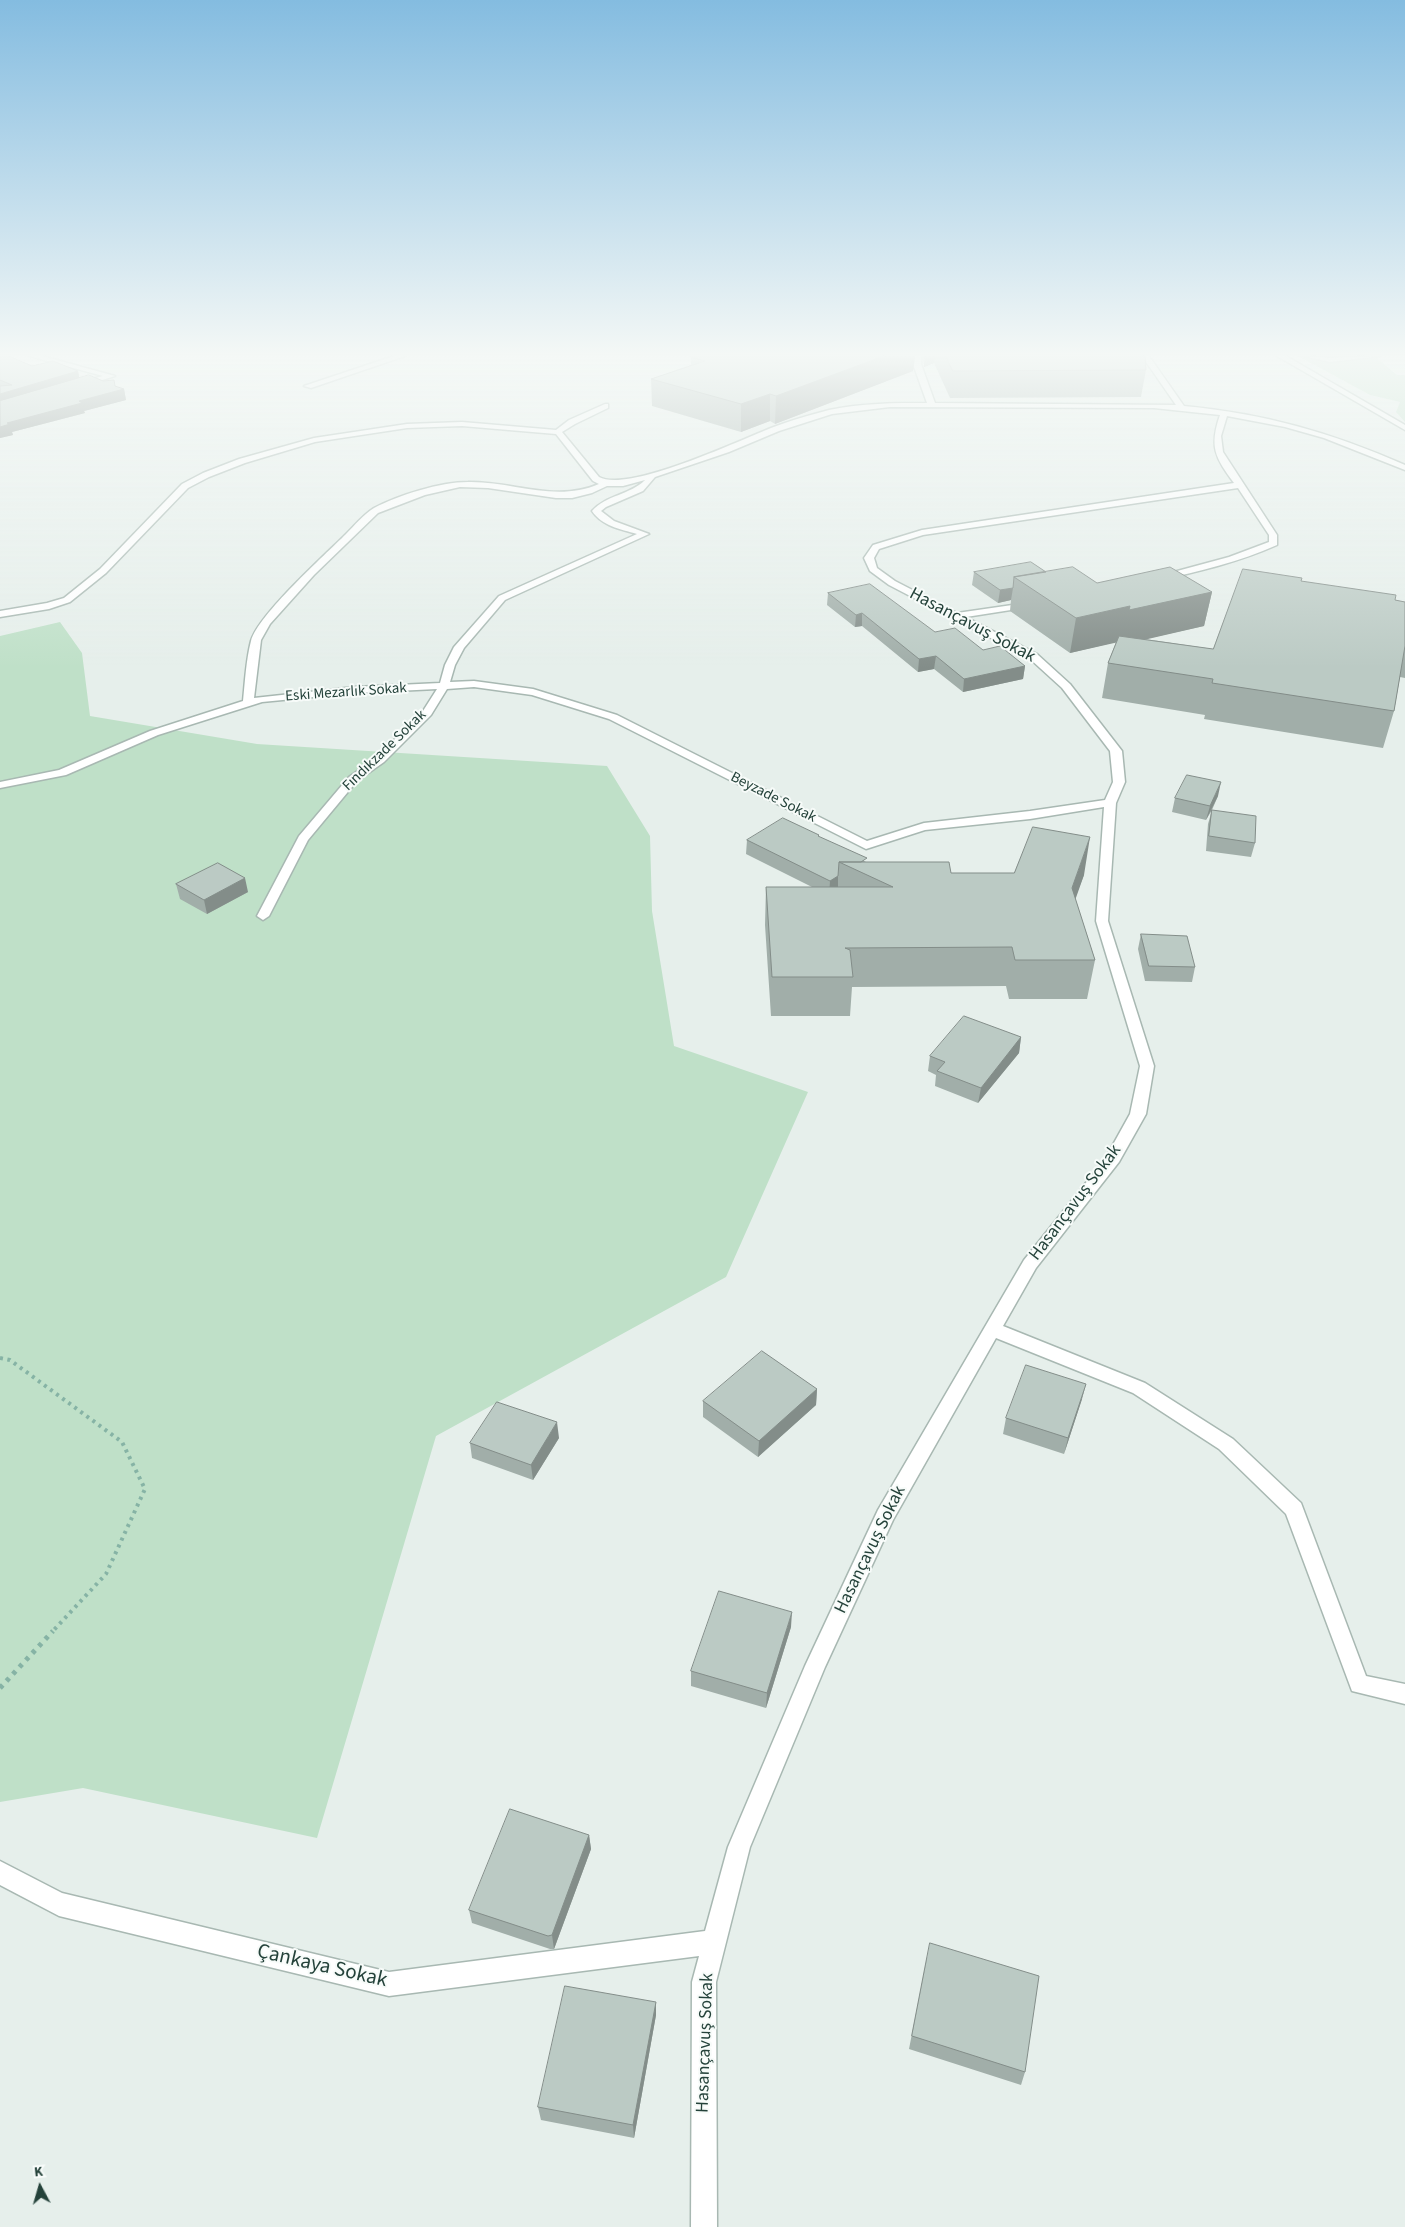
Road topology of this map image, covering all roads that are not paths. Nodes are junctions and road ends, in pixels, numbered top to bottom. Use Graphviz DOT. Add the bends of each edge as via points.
graph roads {
  1 [pos="246,460"];
  2 [pos="581,460"];
  3 [pos="697,460"];
  4 [pos="1222,460"];
  5 [pos="1386,460"];
  6 [pos="1405,468"];
  7 [pos="653,475"];
  8 [pos="605,484"];
  9 [pos="1240,485"];
  10 [pos="1152,579"];
  11 [pos="1044,601"];
  12 [pos="0,614"];
  13 [pos="955,616"];
  14 [pos="444,686"];
  15 [pos="248,703"];
  16 [pos="0,785"];
  17 [pos="1110,803"];
  18 [pos="263,916"];
  19 [pos="992,1330"];
  20 [pos="1405,1694"];
  21 [pos="0,1873"];
  22 [pos="714,1942"];
  23 [pos="704,2227"];
  1 -- 12 [label="street" via="185,486 102,571 67,600"];
  2 -- 8 [label="street" via="596,479"];
  3 -- 7 [label="street"];
  4 -- 9 [label="street"];
  5 -- 6 [label="street"];
  7 -- 8 [label="street"];
  7 -- 14 [label="street" via="646,486 635,493 602,504 596,511 608,521 645,534 502,598 459,647"];
  8 -- 15 [label="street" via="592,492 560,497 496,486 456,485 375,511 311,573 266,623 256,640"];
  9 -- 10 [label="street" via="1273,536 1274,543 1224,563"];
  9 -- 13 [label="street, Hasançavuş Sokak" via="922,534 876,547 868,558 873,569 892,583"];
  11 -- 13 [label="street"];
  13 -- 17 [label="street, Hasançavuş Sokak" via="1033,656 1066,686 1116,751 1119,782"];
  14 -- 15 [label="street, Eski Mezarlık Sokak" via="355,690"];
  14 -- 17 [label="street, Beyzade Sokak" via="474,684 533,692 613,717 866,845 924,827"];
  14 -- 18 [label="street, Fındıkzade Sokak" via="427,713 380,760 354,779 303,839"];
  15 -- 16 [label="street, Eski Mezarlık Sokak" via="154,733 62,774"];
  17 -- 19 [label="street, Hasançavuş Sokak" via="1102,921 1147,1066 1138,1114 1111,1162 1030,1264"];
  19 -- 20 [label="street" via="1139,1388 1226,1444 1294,1509 1358,1684"];
  19 -- 22 [label="street, Hasançavuş Sokak" via="885,1516 815,1666 739,1847"];
  21 -- 22 [label="street, Çankaya Sokak" via="59,1904 389,1984"];
  22 -- 23 [label="street, Hasançavuş Sokak" via="704,1982"];
}
